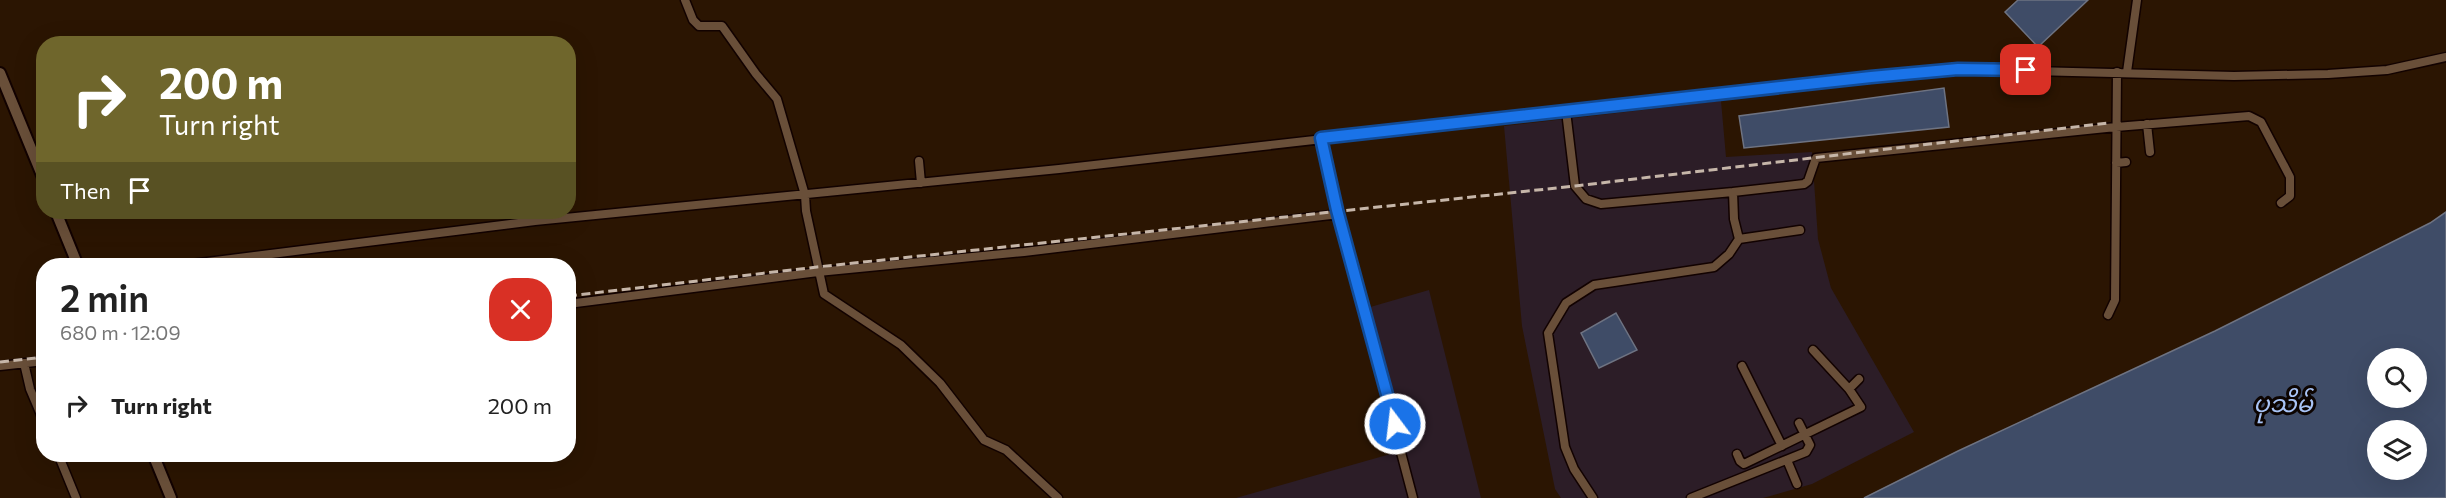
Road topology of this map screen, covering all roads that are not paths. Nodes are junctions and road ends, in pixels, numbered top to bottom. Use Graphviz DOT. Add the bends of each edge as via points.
graph roads {
  1 [pos="685,0"];
  2 [pos="2137,0"];
  3 [pos="2446,57"];
  4 [pos="2117,72"];
  5 [pos="2127,72"];
  6 [pos="0,73"];
  7 [pos="1566,111"];
  8 [pos="2147,124"];
  9 [pos="2116,127"];
  10 [pos="1321,138"];
  11 [pos="2150,152"];
  12 [pos="36,161"];
  13 [pos="919,161"];
  14 [pos="2126,162"];
  15 [pos="2116,163"];
  16 [pos="921,183"];
  17 [pos="1733,192"];
  18 [pos="805,195"];
  19 [pos="2281,203"];
  20 [pos="1338,214"];
  21 [pos="576,218"];
  22 [pos="60,219"];
  23 [pos="565,219"];
  24 [pos="1800,230"];
  25 [pos="1739,239"];
  26 [pos="75,258"];
  27 [pos="240,258"];
  28 [pos="819,272"];
  29 [pos="576,303"];
  30 [pos="2108,315"];
  31 [pos="1814,350"];
  32 [pos="36,362"];
  33 [pos="24,363"];
  34 [pos="0,366"];
  35 [pos="1742,366"];
  36 [pos="1859,380"];
  37 [pos="1849,389"];
  38 [pos="36,403"];
  39 [pos="1799,423"];
  40 [pos="1805,435"];
  41 [pos="1782,446"];
  42 [pos="1737,454"];
  43 [pos="1787,460"];
  44 [pos="61,462"];
  45 [pos="156,462"];
  46 [pos="1797,484"];
  47 [pos="76,498"];
  48 [pos="171,498"];
  49 [pos="1058,498"];
  50 [pos="1413,498"];
  51 [pos="1593,498"];
  52 [pos="1691,498"];
  1 -- 18 [label="street" via="699,26 722,26 777,99"];
  2 -- 5 [label="street"];
  3 -- 5 [label="street" via="2369,72 2234,76"];
  4 -- 5 [label="street"];
  4 -- 7 [label="street" via="1958,69"];
  4 -- 9 [label="street"];
  6 -- 12 [label="street"];
  7 -- 10 [label="street"];
  7 -- 17 [label="street" via="1575,186 1587,199 1601,204"];
  8 -- 9 [label="street"];
  8 -- 11 [label="street"];
  8 -- 19 [label="street" via="2249,116 2260,122 2290,177 2290,196"];
  9 -- 15 [label="street"];
  9 -- 17 [label="street" via="1816,158 1804,184"];
  10 -- 16 [label="street"];
  10 -- 20 [label="street"];
  13 -- 16 [label="street"];
  14 -- 15 [label="street"];
  15 -- 30 [label="street" via="2115,300"];
  16 -- 18 [label="street"];
  17 -- 25 [label="street"];
  18 -- 21 [label="street"];
  18 -- 28 [label="street"];
  20 -- 28 [label="street"];
  20 -- 50 [label="street"];
  22 -- 26 [label="street"];
  23 -- 27 [label="street"];
  24 -- 25 [label="street"];
  25 -- 51 [label="street" via="1714,267 1594,285 1566,303 1548,333 1565,447"];
  28 -- 29 [label="street"];
  28 -- 49 [label="street" via="824,294 902,345 939,383 984,440 1006,450"];
  31 -- 37 [label="street"];
  32 -- 33 [label="street"];
  33 -- 34 [label="street"];
  33 -- 38 [label="street"];
  35 -- 41 [label="street"];
  36 -- 37 [label="street"];
  37 -- 40 [label="street" via="1861,407"];
  39 -- 40 [label="street"];
  40 -- 41 [label="street"];
  40 -- 43 [label="street" via="1809,449"];
  41 -- 42 [label="street" via="1744,464"];
  43 -- 46 [label="street"];
  43 -- 52 [label="street"];
  44 -- 47 [label="street"];
  45 -- 48 [label="street"];
}
